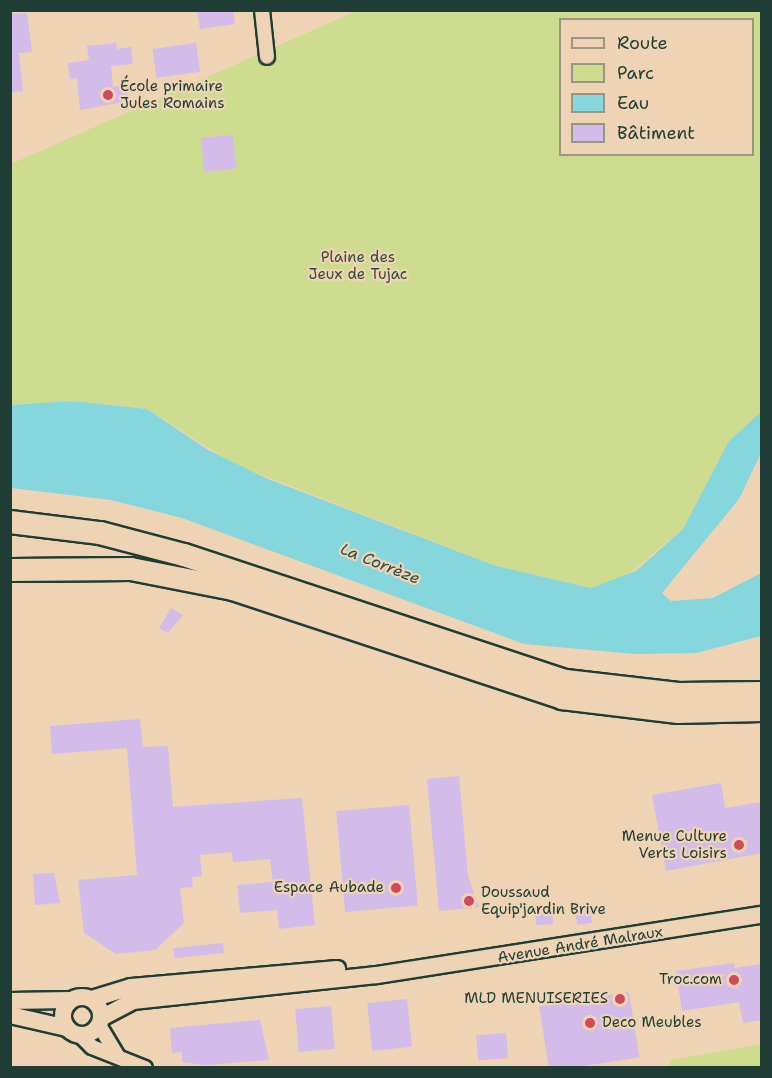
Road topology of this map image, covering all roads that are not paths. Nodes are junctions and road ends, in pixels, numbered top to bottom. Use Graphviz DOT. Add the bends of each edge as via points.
graph roads {
  1 [pos="262,10"];
  2 [pos="267,57"];
  3 [pos="10,522"];
  4 [pos="10,570"];
  5 [pos="762,693"];
  6 [pos="762,710"];
  7 [pos="762,915"];
  8 [pos="398,969"];
  9 [pos="92,999"];
  10 [pos="70,1000"];
  11 [pos="10,1001"];
  12 [pos="10,1015"];
  13 [pos="100,1022"];
  14 [pos="73,1031"];
  15 [pos="121,1058"];
  16 [pos="145,1068"];
  1 -- 2 [label="street"];
  3 -- 5 [label="highway" via="99,533 184,555 566,681 678,694"];
  4 -- 6 [label="highway" via="131,569 221,587 562,698 678,712"];
  7 -- 8 [label="street, Avenue André Malraux" via="574,947"];
  8 -- 9 [label="street, Avenue André Malraux" via="363,967 131,987"];
  8 -- 13 [label="street, Avenue André Malraux" via="133,1001"];
  9 -- 10 [label="street, Avenue André Malraux"];
  9 -- 13 [label="street"];
  10 -- 11 [label="street, Avenue André Malraux"];
  10 -- 14 [label="street" via="63,1013"];
  12 -- 14 [label="street"];
  13 -- 14 [label="street, Avenue André Malraux"];
  13 -- 15 [label="street" via="105,1043"];
  14 -- 15 [label="street" via="92,1047"];
  15 -- 16 [label="street"];
}
